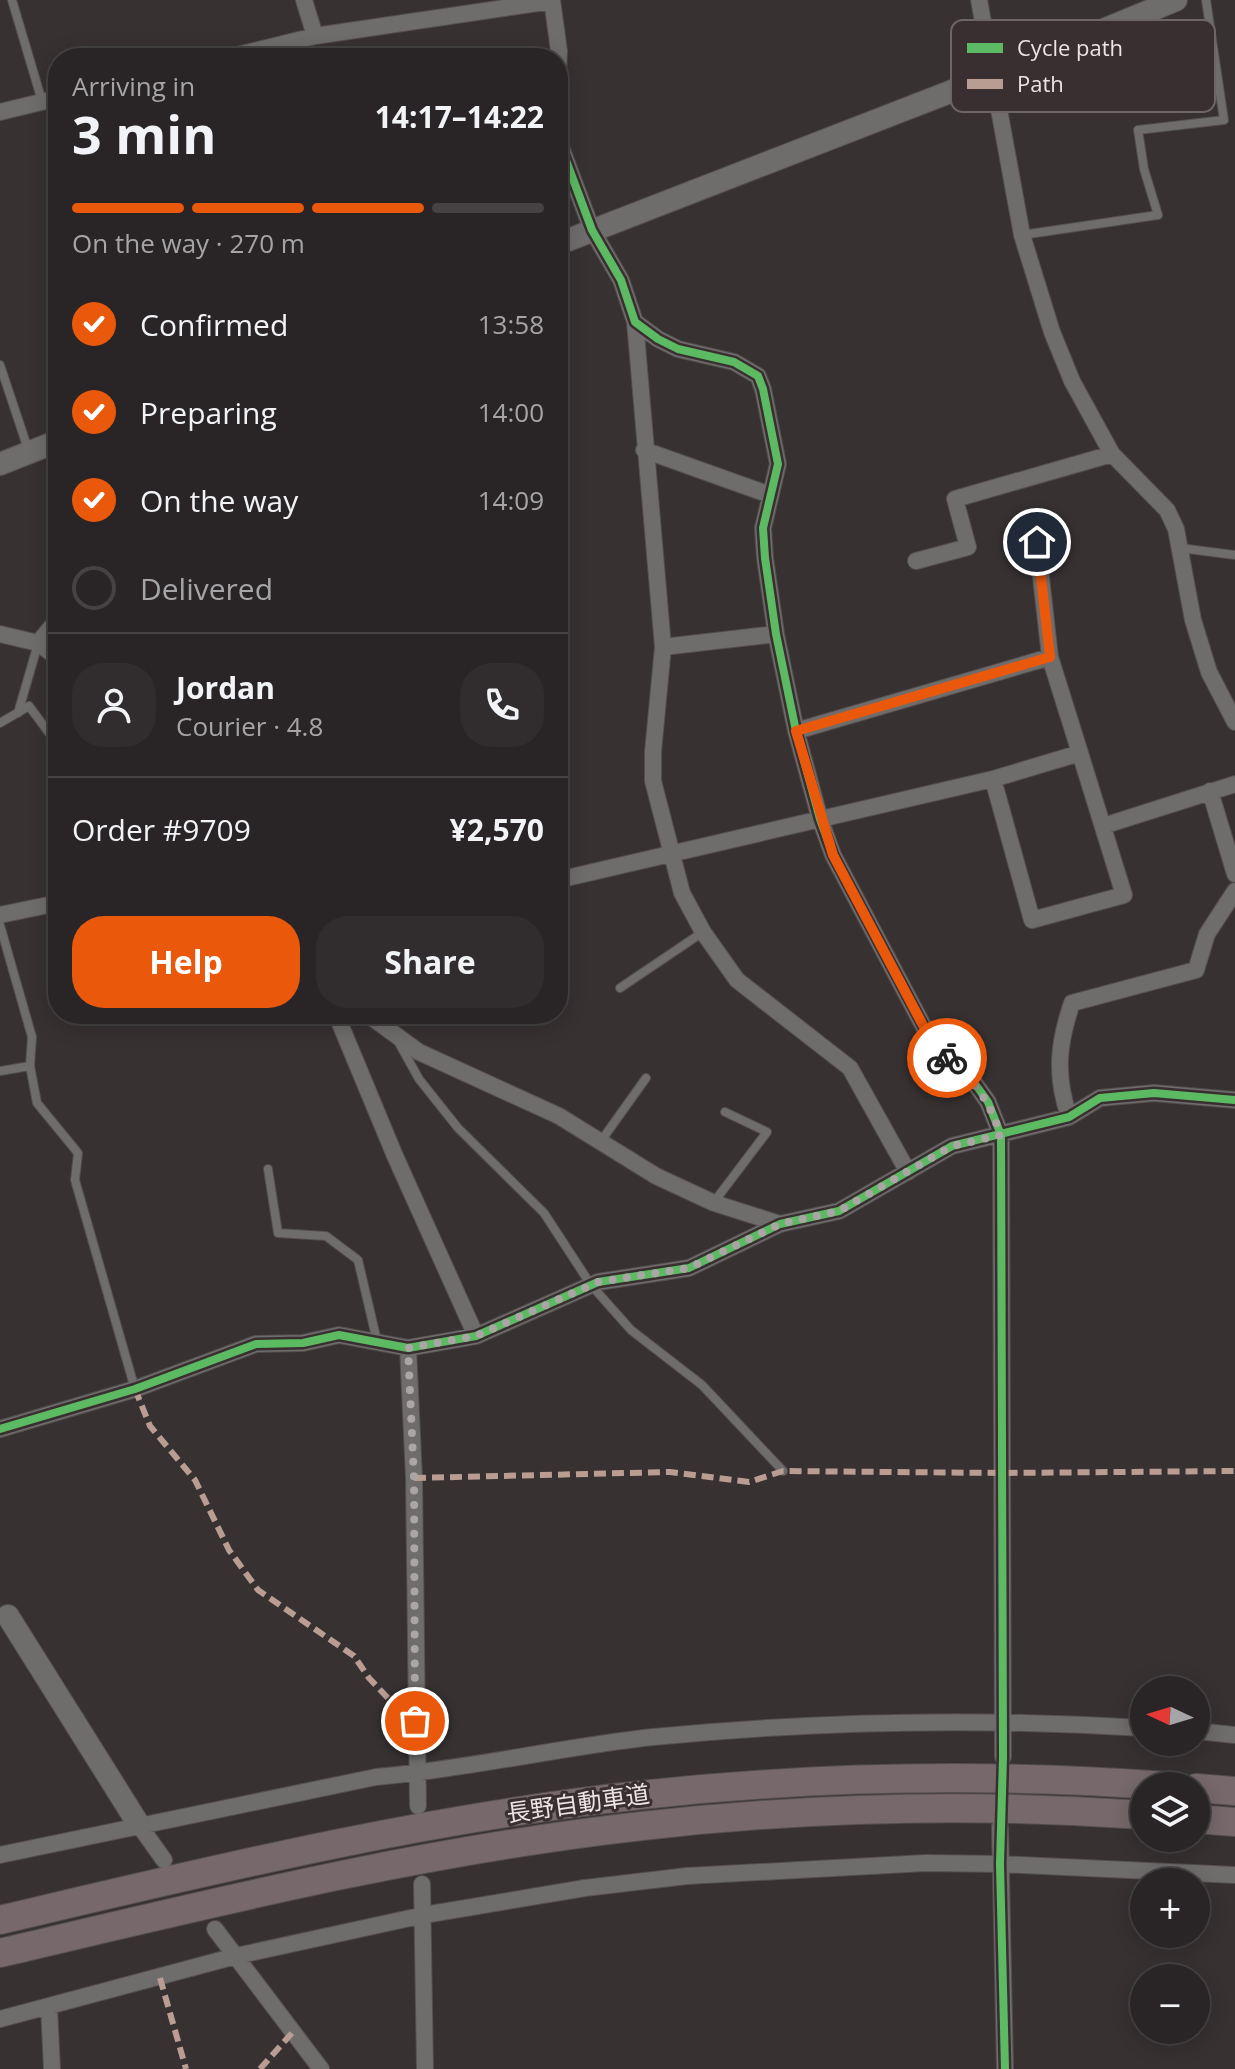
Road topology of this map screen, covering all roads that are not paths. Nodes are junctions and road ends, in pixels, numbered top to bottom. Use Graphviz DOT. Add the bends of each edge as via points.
graph roads {
  1 [pos="12,0"];
  2 [pos="304,0"];
  3 [pos="552,0"];
  4 [pos="979,0"];
  5 [pos="1176,0"];
  6 [pos="1206,0"];
  7 [pos="982,20"];
  8 [pos="1127,20"];
  9 [pos="1209,20"];
  10 [pos="315,36"];
  11 [pos="266,48"];
  12 [pos="559,48"];
  13 [pos="1215,60"];
  14 [pos="951,91"];
  15 [pos="48,95"];
  16 [pos="48,100"];
  17 [pos="0,112"];
  18 [pos="998,112"];
  19 [pos="568,166"];
  20 [pos="592,230"];
  21 [pos="1022,235"];
  22 [pos="568,240"];
  23 [pos="635,322"];
  24 [pos="0,365"];
  25 [pos="48,445"];
  26 [pos="644,450"];
  27 [pos="29,453"];
  28 [pos="1112,454"];
  29 [pos="0,464"];
  30 [pos="770,495"];
  31 [pos="1037,542"];
  32 [pos="1180,548"];
  33 [pos="1235,555"];
  34 [pos="916,561"];
  35 [pos="48,631"];
  36 [pos="0,634"];
  37 [pos="776,634"];
  38 [pos="38,643"];
  39 [pos="663,647"];
  40 [pos="48,650"];
  41 [pos="1050,657"];
  42 [pos="18,713"];
  43 [pos="1235,722"];
  44 [pos="0,723"];
  45 [pos="796,731"];
  46 [pos="48,732"];
  47 [pos="1080,753"];
  48 [pos="993,779"];
  49 [pos="1235,784"];
  50 [pos="1210,791"];
  51 [pos="820,819"];
  52 [pos="1103,826"];
  53 [pos="672,855"];
  54 [pos="1235,874"];
  55 [pos="568,878"];
  56 [pos="1235,891"];
  57 [pos="48,905"];
  58 [pos="0,915"];
  59 [pos="0,925"];
  60 [pos="703,932"];
  61 [pos="620,988"];
  62 [pos="340,1024"];
  63 [pos="380,1024"];
  64 [pos="394,1034"];
  65 [pos="30,1066"];
  66 [pos="0,1071"];
  67 [pos="646,1078"];
  68 [pos="1235,1100"];
  69 [pos="725,1112"];
  70 [pos="1069,1117"];
  71 [pos="1001,1135"];
  72 [pos="601,1142"];
  73 [pos="268,1169"];
  74 [pos="908,1172"];
  75 [pos="714,1203"];
  76 [pos="780,1224"];
  77 [pos="591,1285"];
  78 [pos="476,1336"];
  79 [pos="377,1341"];
  80 [pos="408,1348"];
  81 [pos="135,1389"];
  82 [pos="0,1429"];
  83 [pos="783,1471"];
  84 [pos="4,1609"];
  85 [pos="1002,1721"];
  86 [pos="1130,1727"];
  87 [pos="1210,1732"];
  88 [pos="1235,1735"];
  89 [pos="1003,1757"];
  90 [pos="416,1773"];
  91 [pos="1130,1784"];
  92 [pos="1210,1789"];
  93 [pos="1235,1791"];
  94 [pos="418,1806"];
  95 [pos="1130,1814"];
  96 [pos="1210,1820"];
  97 [pos="1235,1822"];
  98 [pos="139,1825"];
  99 [pos="1000,1827"];
  100 [pos="0,1855"];
  101 [pos="164,1860"];
  102 [pos="1000,1864"];
  103 [pos="1235,1875"];
  104 [pos="422,1884"];
  105 [pos="424,1915"];
  106 [pos="0,1920"];
  107 [pos="215,1929"];
  108 [pos="0,1953"];
  109 [pos="236,1956"];
  110 [pos="49,2007"];
  111 [pos="0,2019"];
  112 [pos="52,2069"];
  113 [pos="321,2069"];
  114 [pos="425,2069"];
  115 [pos="1005,2069"];
  1 -- 15 [label="lane"];
  2 -- 10 [label="street"];
  3 -- 10 [label="street"];
  3 -- 12 [label="street"];
  4 -- 7 [label="street"];
  5 -- 8 [label="street"];
  6 -- 9 [label="lane"];
  10 -- 11 [label="street"];
  13 -- 21 [label="lane" via="1224,120 1138,130 1158,215"];
  14 -- 20 [label="street"];
  16 -- 17 [label="street"];
  18 -- 21 [label="street"];
  19 -- 20 [label="street"];
  20 -- 22 [label="street"];
  20 -- 23 [label="street" via="621,280"];
  21 -- 28 [label="street" via="1072,381"];
  23 -- 26 [label="street"];
  23 -- 30 [label="street" via="678,349 734,362 758,376 778,464"];
  24 -- 27 [label="lane"];
  25 -- 27 [label="street"];
  26 -- 30 [label="street"];
  26 -- 39 [label="street"];
  27 -- 29 [label="street"];
  28 -- 32 [label="street" via="1167,510"];
  28 -- 34 [label="street" via="955,499 968,547"];
  30 -- 37 [label="street" via="763,528"];
  31 -- 41 [label="street"];
  32 -- 33 [label="lane"];
  32 -- 43 [label="street" via="1209,672"];
  35 -- 38 [label="street"];
  36 -- 38 [label="street"];
  37 -- 39 [label="street"];
  37 -- 45 [label="street"];
  38 -- 40 [label="street"];
  38 -- 42 [label="lane"];
  39 -- 53 [label="street" via="653,781"];
  41 -- 45 [label="street"];
  41 -- 47 [label="street"];
  42 -- 44 [label="lane"];
  42 -- 46 [label="lane" via="29,706"];
  45 -- 51 [label="street"];
  47 -- 48 [label="street"];
  47 -- 52 [label="street"];
  48 -- 51 [label="street"];
  48 -- 52 [label="street" via="1032,920 1124,895"];
  49 -- 50 [label="street"];
  50 -- 52 [label="street"];
  50 -- 54 [label="street"];
  51 -- 53 [label="street"];
  51 -- 71 [label="street" via="833,855 935,1048 973,1081"];
  53 -- 55 [label="street"];
  53 -- 60 [label="street" via="682,893"];
  56 -- 70 [label="street" via="1207,934 1196,970 1072,1003 1058,1055"];
  57 -- 58 [label="street"];
  59 -- 65 [label="lane" via="32,1037"];
  60 -- 61 [label="lane"];
  60 -- 74 [label="street" via="737,980 850,1068"];
  62 -- 78 [label="street"];
  63 -- 64 [label="street"];
  64 -- 72 [label="street" via="419,1052 522,1097"];
  64 -- 77 [label="lane" via="419,1079 458,1128 544,1213"];
  65 -- 66 [label="lane"];
  65 -- 81 [label="lane" via="37,1103 78,1153 75,1180"];
  67 -- 72 [label="lane"];
  68 -- 70 [label="street" via="1154,1093 1100,1098"];
  69 -- 75 [label="lane" via="767,1132"];
  70 -- 71 [label="street"];
  71 -- 74 [label="street" via="952,1146"];
  71 -- 85 [label="street"];
  72 -- 75 [label="street"];
  73 -- 79 [label="lane" via="278,1233 326,1236 358,1260"];
  74 -- 76 [label="street" via="839,1211"];
  75 -- 76 [label="street"];
  76 -- 77 [label="street" via="689,1268"];
  77 -- 78 [label="street"];
  77 -- 83 [label="lane" via="631,1330 702,1385"];
  78 -- 80 [label="street"];
  79 -- 80 [label="street"];
  79 -- 81 [label="street" via="339,1335 303,1343 256,1344"];
  80 -- 90 [label="street"];
  81 -- 82 [label="street"];
  84 -- 98 [label="street"];
  85 -- 86 [label="street"];
  85 -- 89 [label="street"];
  85 -- 90 [label="street" via="873,1722 652,1737"];
  87 -- 88 [label="street"];
  90 -- 94 [label="street"];
  90 -- 98 [label="street"];
  91 -- 106 [label="highway, 長野自動車道" via="866,1778 639,1795 448,1823"];
  92 -- 93 [label="highway"];
  95 -- 108 [label="highway, 長野自動車道" via="866,1808 641,1826 327,1878"];
  96 -- 97 [label="highway"];
  98 -- 100 [label="street"];
  98 -- 101 [label="street"];
  99 -- 102 [label="street"];
  102 -- 103 [label="street"];
  102 -- 105 [label="street" via="687,1876"];
  102 -- 115 [label="street"];
  104 -- 105 [label="street"];
  105 -- 109 [label="street"];
  105 -- 114 [label="street"];
  107 -- 109 [label="street"];
  109 -- 110 [label="street"];
  109 -- 113 [label="street"];
  110 -- 111 [label="street"];
  110 -- 112 [label="street"];
}
